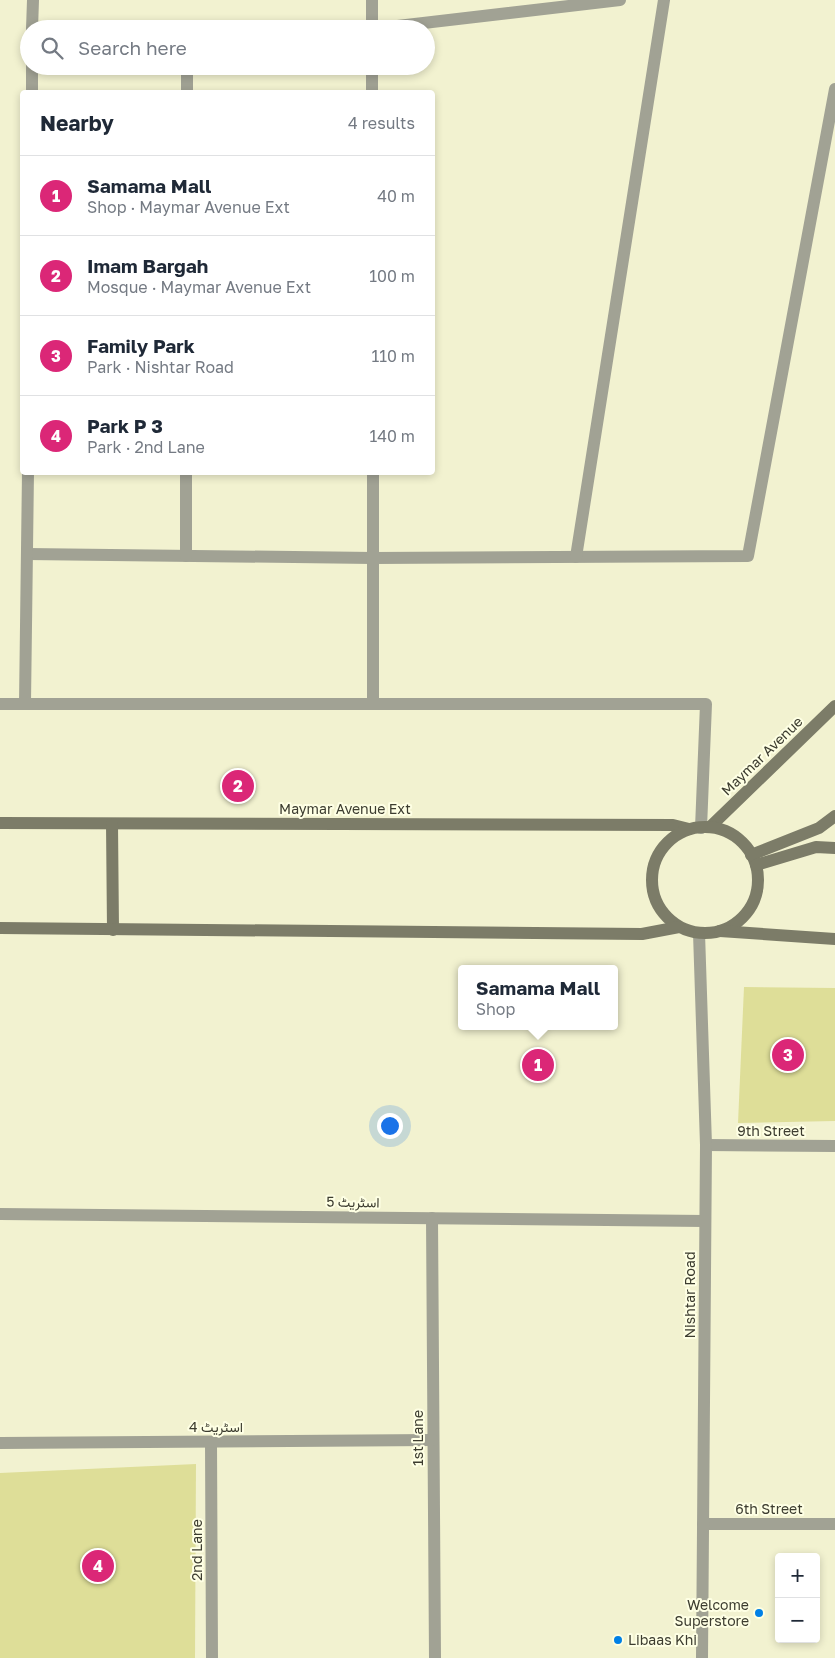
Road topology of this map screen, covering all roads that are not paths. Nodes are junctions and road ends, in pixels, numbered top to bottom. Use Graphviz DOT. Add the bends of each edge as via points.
graph roads {
  1 [pos="33,0"];
  2 [pos="372,0"];
  3 [pos="620,0"];
  4 [pos="664,0"];
  5 [pos="32,20"];
  6 [pos="372,20"];
  7 [pos="435,22"];
  8 [pos="32,75"];
  9 [pos="187,75"];
  10 [pos="372,75"];
  11 [pos="835,89"];
  12 [pos="32,90"];
  13 [pos="187,90"];
  14 [pos="372,90"];
  15 [pos="28,475"];
  16 [pos="186,475"];
  17 [pos="373,475"];
  18 [pos="27,554"];
  19 [pos="186,556"];
  20 [pos="576,557"];
  21 [pos="373,558"];
  22 [pos="25,703"];
  23 [pos="0,704"];
  24 [pos="373,704"];
  25 [pos="835,706"];
  26 [pos="835,816"];
  27 [pos="0,823"];
  28 [pos="112,824"];
  29 [pos="700,828"];
  30 [pos="835,848"];
  31 [pos="753,860"];
  32 [pos="679,927"];
  33 [pos="0,928"];
  34 [pos="113,930"];
  35 [pos="720,931"];
  36 [pos="700,933"];
  37 [pos="835,939"];
  38 [pos="706,1145"];
  39 [pos="835,1146"];
  40 [pos="0,1214"];
  41 [pos="432,1218"];
  42 [pos="705,1221"];
  43 [pos="432,1440"];
  44 [pos="211,1442"];
  45 [pos="0,1443"];
  46 [pos="703,1524"];
  47 [pos="835,1524"];
  48 [pos="212,1658"];
  49 [pos="435,1658"];
  50 [pos="702,1658"];
  1 -- 5 [label="street"];
  2 -- 6 [label="street"];
  3 -- 7 [label="street"];
  4 -- 20 [label="street"];
  8 -- 12 [label="street"];
  9 -- 13 [label="street"];
  10 -- 14 [label="street"];
  11 -- 20 [label="street" via="748,556"];
  15 -- 18 [label="street"];
  16 -- 19 [label="street"];
  17 -- 21 [label="street"];
  18 -- 19 [label="street"];
  18 -- 22 [label="street"];
  19 -- 21 [label="street"];
  20 -- 21 [label="street"];
  21 -- 24 [label="street"];
  22 -- 23 [label="street"];
  22 -- 24 [label="street"];
  24 -- 29 [label="street" via="706,704"];
  25 -- 29 [label="main road, Maymar Avenue"];
  26 -- 31 [label="main road" via="819,828"];
  27 -- 28 [label="main road, Maymar Avenue Ext"];
  28 -- 29 [label="main road, Maymar Avenue Ext" via="673,825"];
  28 -- 34 [label="main road"];
  29 -- 31 [label="main road" via="730,833 746,846"];
  29 -- 32 [label="main road" via="671,839 658,855 652,875 653,896 663,914"];
  30 -- 31 [label="main road" via="816,848"];
  31 -- 35 [label="main road" via="758,885 752,905 739,921"];
  32 -- 34 [label="main road" via="642,934"];
  32 -- 36 [label="main road"];
  33 -- 34 [label="main road"];
  35 -- 36 [label="main road"];
  35 -- 37 [label="main road"];
  36 -- 38 [label="street, Nishtar Road"];
  38 -- 39 [label="street, 9th Street"];
  38 -- 42 [label="street, Nishtar Road"];
  40 -- 41 [label="street, اسٹریٹ 5"];
  41 -- 42 [label="street, اسٹریٹ 5"];
  41 -- 43 [label="street, 1st Lane"];
  42 -- 46 [label="street, Nishtar Road"];
  43 -- 44 [label="street, اسٹریٹ 4"];
  43 -- 49 [label="street, 1st Lane"];
  44 -- 45 [label="street, اسٹریٹ 4"];
  44 -- 48 [label="street, 2nd Lane"];
  46 -- 47 [label="street, 6th Street"];
  46 -- 50 [label="street, Nishtar Road"];
}
